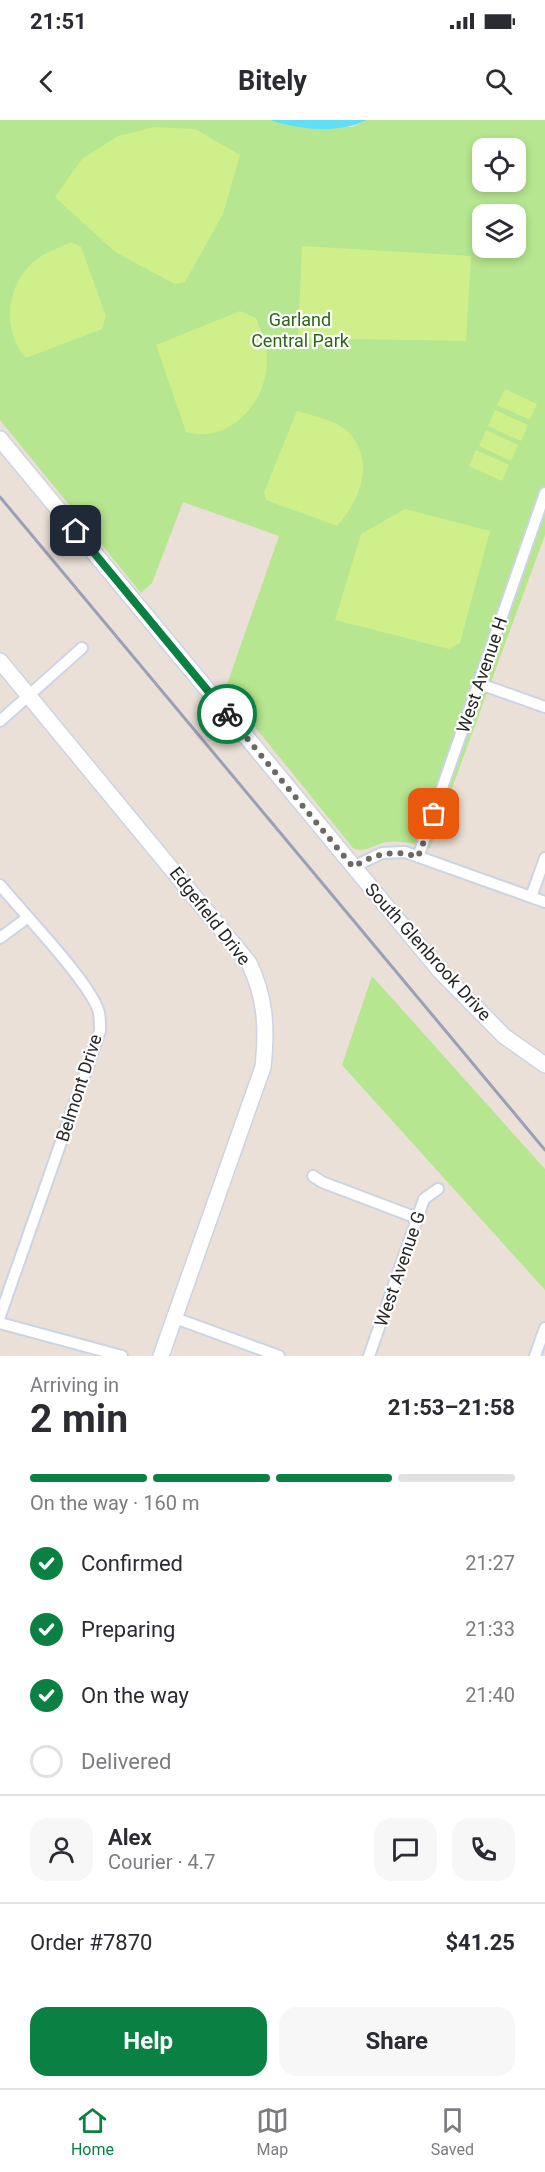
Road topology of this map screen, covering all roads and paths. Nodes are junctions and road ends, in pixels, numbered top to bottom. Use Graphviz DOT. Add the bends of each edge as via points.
graph roads {
  1 [pos="0,440"];
  2 [pos="545,493"];
  3 [pos="82,648"];
  4 [pos="0,661"];
  5 [pos="480,684"];
  6 [pos="29,696"];
  7 [pos="545,707"];
  8 [pos="0,721"];
  9 [pos="418,857"];
  10 [pos="545,858"];
  11 [pos="353,867"];
  12 [pos="0,885"];
  13 [pos="531,897"];
  14 [pos="545,902"];
  15 [pos="27,918"];
  16 [pos="0,938"];
  17 [pos="545,1065"];
  18 [pos="313,1176"];
  19 [pos="438,1189"];
  20 [pos="417,1218"];
  21 [pos="0,1316"];
  22 [pos="175,1318"];
  23 [pos="0,1323"];
  24 [pos="545,1328"];
  25 [pos="122,1356"];
  26 [pos="161,1356"];
  27 [pos="279,1356"];
  28 [pos="369,1356"];
  29 [pos="535,1356"];
  1 -- 11 [label="street, South Glenbrook Drive"];
  2 -- 5 [label="street, West Avenue H"];
  3 -- 6 [label="street"];
  4 -- 6 [label="street, Edgefield Drive"];
  5 -- 7 [label="street"];
  5 -- 9 [label="street, West Avenue H"];
  6 -- 8 [label="street"];
  6 -- 22 [label="street, Edgefield Drive" via="249,963 263,996 267,1033 263,1067"];
  9 -- 11 [label="street" via="382,853"];
  9 -- 13 [label="street"];
  10 -- 13 [label="street"];
  11 -- 17 [label="street, South Glenbrook Drive" via="474,1007 504,1036"];
  12 -- 15 [label="street, Belmont Drive"];
  13 -- 14 [label="street"];
  15 -- 16 [label="street"];
  15 -- 21 [label="street, Belmont Drive" via="93,999 99,1011 100,1031"];
  18 -- 20 [label="street"];
  19 -- 20 [label="street, West Avenue G" via="424,1199"];
  20 -- 28 [label="street, West Avenue G"];
  22 -- 26 [label="street, Edgefield Drive"];
  22 -- 27 [label="street"];
  23 -- 25 [label="street"];
  24 -- 29 [label="street"];
}
